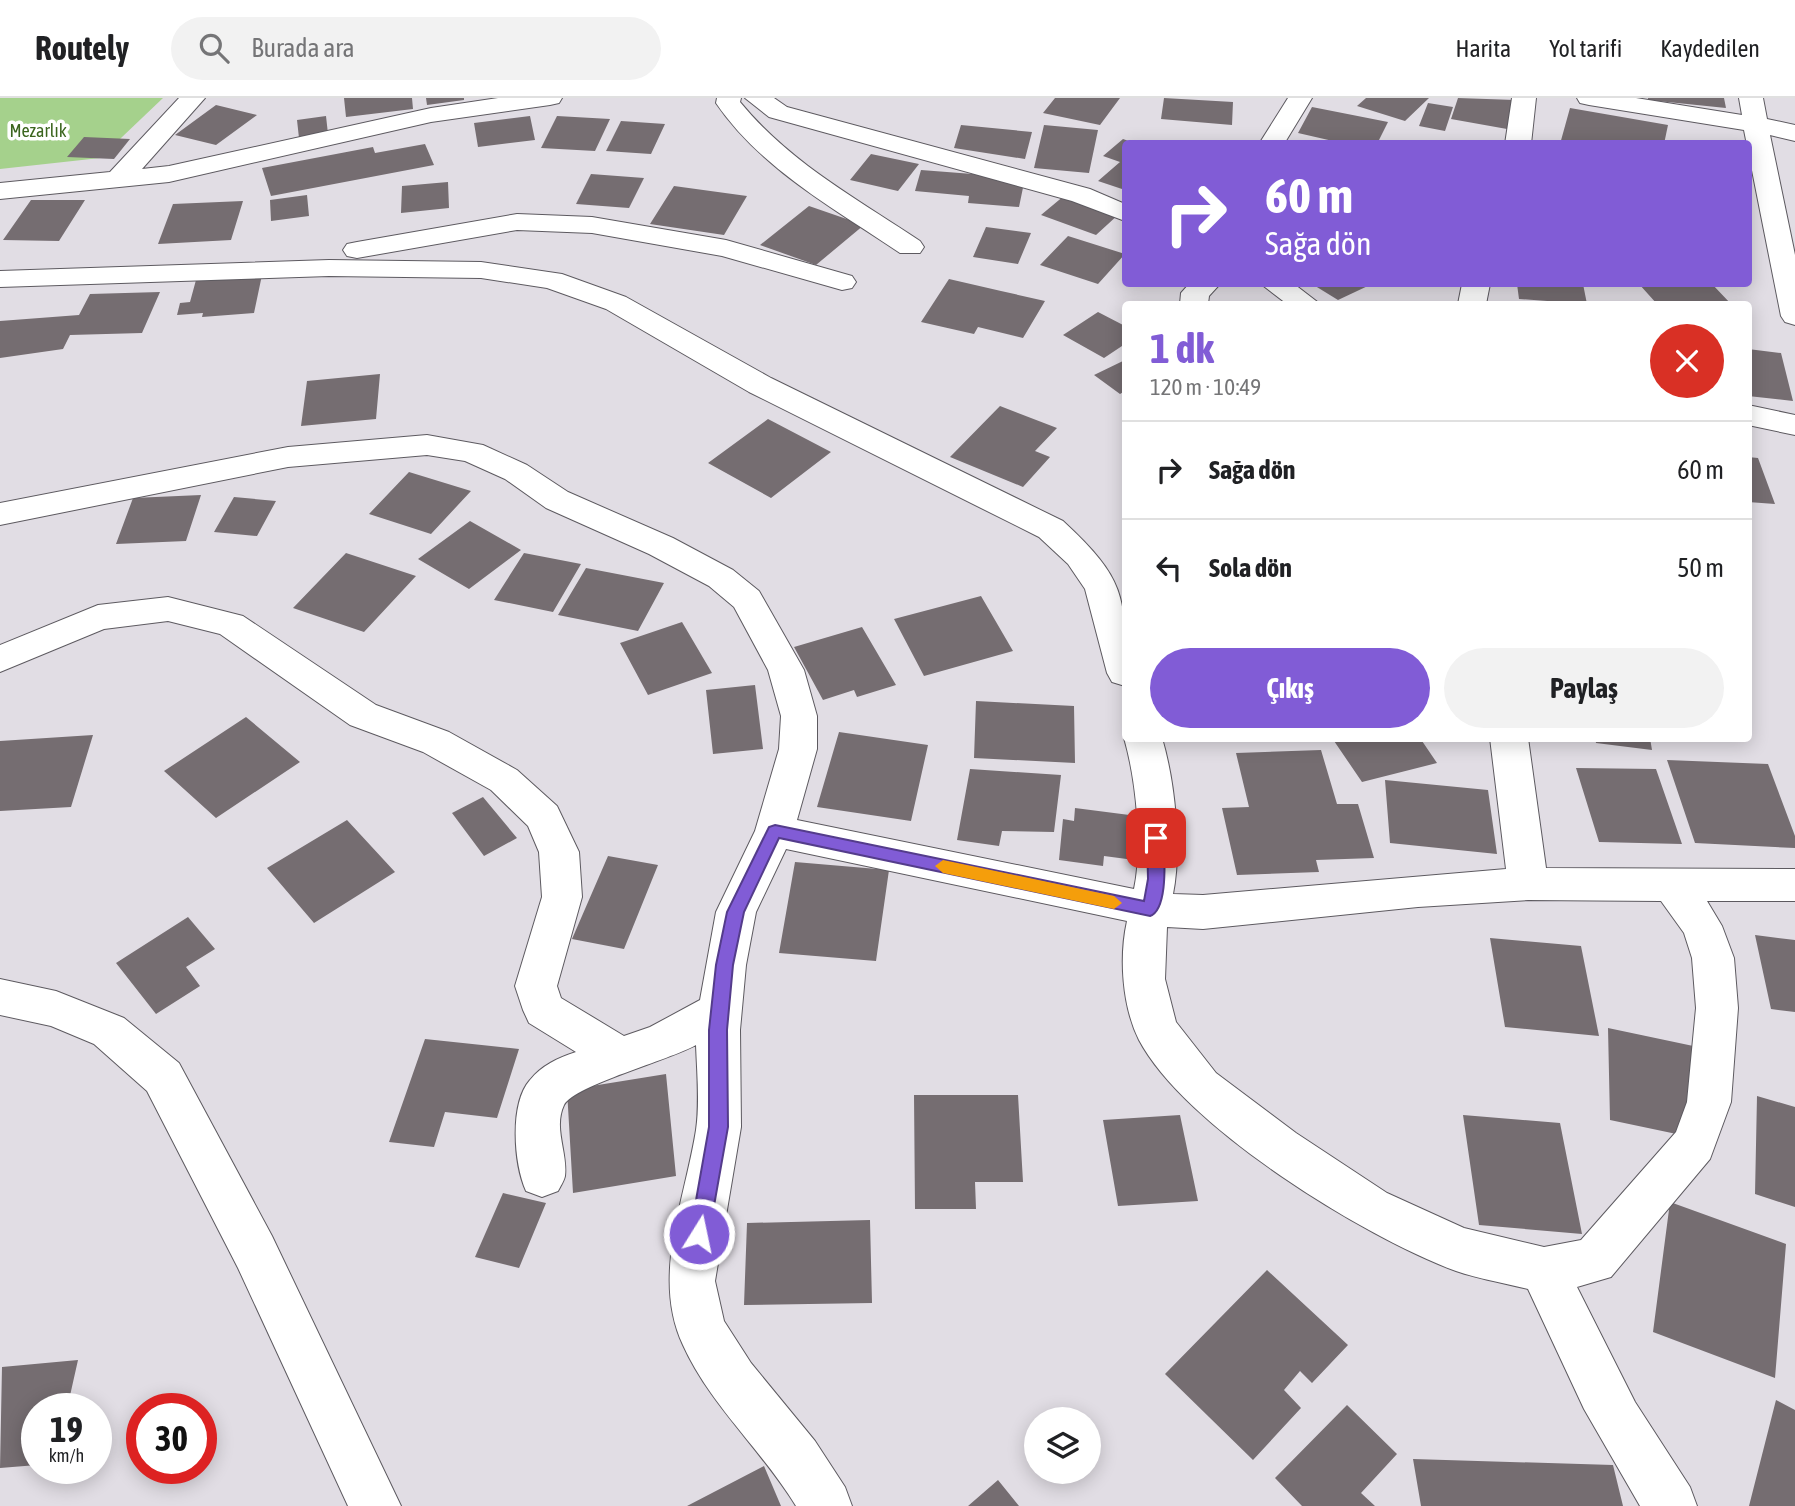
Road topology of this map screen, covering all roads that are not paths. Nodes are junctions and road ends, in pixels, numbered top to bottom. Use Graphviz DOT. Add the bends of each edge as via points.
graph roads {
  1 [pos="192,98"];
  2 [pos="550,98"];
  3 [pos="729,98"];
  4 [pos="757,98"];
  5 [pos="1300,98"];
  6 [pos="1524,98"];
  7 [pos="1589,98"];
  8 [pos="1752,111"];
  9 [pos="1795,133"];
  10 [pos="1274,140"];
  11 [pos="1519,140"];
  12 [pos="118,178"];
  13 [pos="0,191"];
  14 [pos="1122,212"];
  15 [pos="910,247"];
  16 [pos="238,271"];
  17 [pos="0,279"];
  18 [pos="842,282"];
  19 [pos="1202,287"];
  20 [pos="1280,287"];
  21 [pos="1194,301"];
  22 [pos="1301,301"];
  23 [pos="1795,316"];
  24 [pos="1752,416"];
  25 [pos="1795,425"];
  26 [pos="0,513"];
  27 [pos="0,659"];
  28 [pos="1122,662"];
  29 [pos="1144,742"];
  30 [pos="1510,742"];
  31 [pos="775,831"];
  32 [pos="1528,884"];
  33 [pos="1671,884"];
  34 [pos="1795,885"];
  35 [pos="1150,909"];
  36 [pos="0,997"];
  37 [pos="720,1010"];
  38 [pos="622,1057"];
  39 [pos="541,1176"];
  40 [pos="1544,1269"];
  41 [pos="375,1506"];
  42 [pos="826,1506"];
  43 [pos="1671,1506"];
  1 -- 12 [label="street"];
  2 -- 12 [label="street" via="431,115 230,163"];
  3 -- 15 [label="street" via="744,126"];
  4 -- 14 [label="street" via="778,112 1081,195"];
  5 -- 10 [label="street"];
  6 -- 11 [label="street"];
  7 -- 8 [label="street"];
  8 -- 9 [label="street"];
  8 -- 23 [label="street"];
  12 -- 13 [label="street"];
  16 -- 17 [label="street"];
  16 -- 18 [label="street" via="517,222 592,225 726,248"];
  16 -- 28 [label="street" via="481,270 552,280 616,303 760,385 1051,528 1080,556 1102,587"];
  19 -- 21 [label="street"];
  20 -- 22 [label="street"];
  24 -- 25 [label="street"];
  26 -- 31 [label="street" via="288,457 427,444 472,452 516,472 557,500 685,558 721,578 747,600 786,670 799,716 798,749"];
  27 -- 38 [label="street" via="98,617 168,609 231,625 363,715 436,742 504,780 543,817 559,852 562,897 536,986 544,1010"];
  29 -- 35 [label="street" via="1155,817 1156,879"];
  30 -- 32 [label="street"];
  31 -- 35 [label="street"];
  31 -- 37 [label="street" via="736,912"];
  32 -- 33 [label="street"];
  32 -- 35 [label="street" via="1203,912"];
  33 -- 34 [label="street"];
  33 -- 40 [label="street" via="1702,926 1713,958 1717,1008 1709,1102 1694,1144 1594,1261"];
  35 -- 40 [label="street" via="1144,979 1156,1030 1200,1087 1280,1148 1371,1208 1459,1249"];
  36 -- 41 [label="street" via="56,1009 109,1031 163,1077 254,1252"];
  37 -- 38 [label="street" via="664,1041"];
  37 -- 42 [label="street" via="719,1127 691,1281 701,1330 733,1381 797,1459"];
  38 -- 39 [label="street" via="568,1074 544,1095 537,1133"];
  40 -- 43 [label="street" via="1601,1394 1638,1460"];
}
